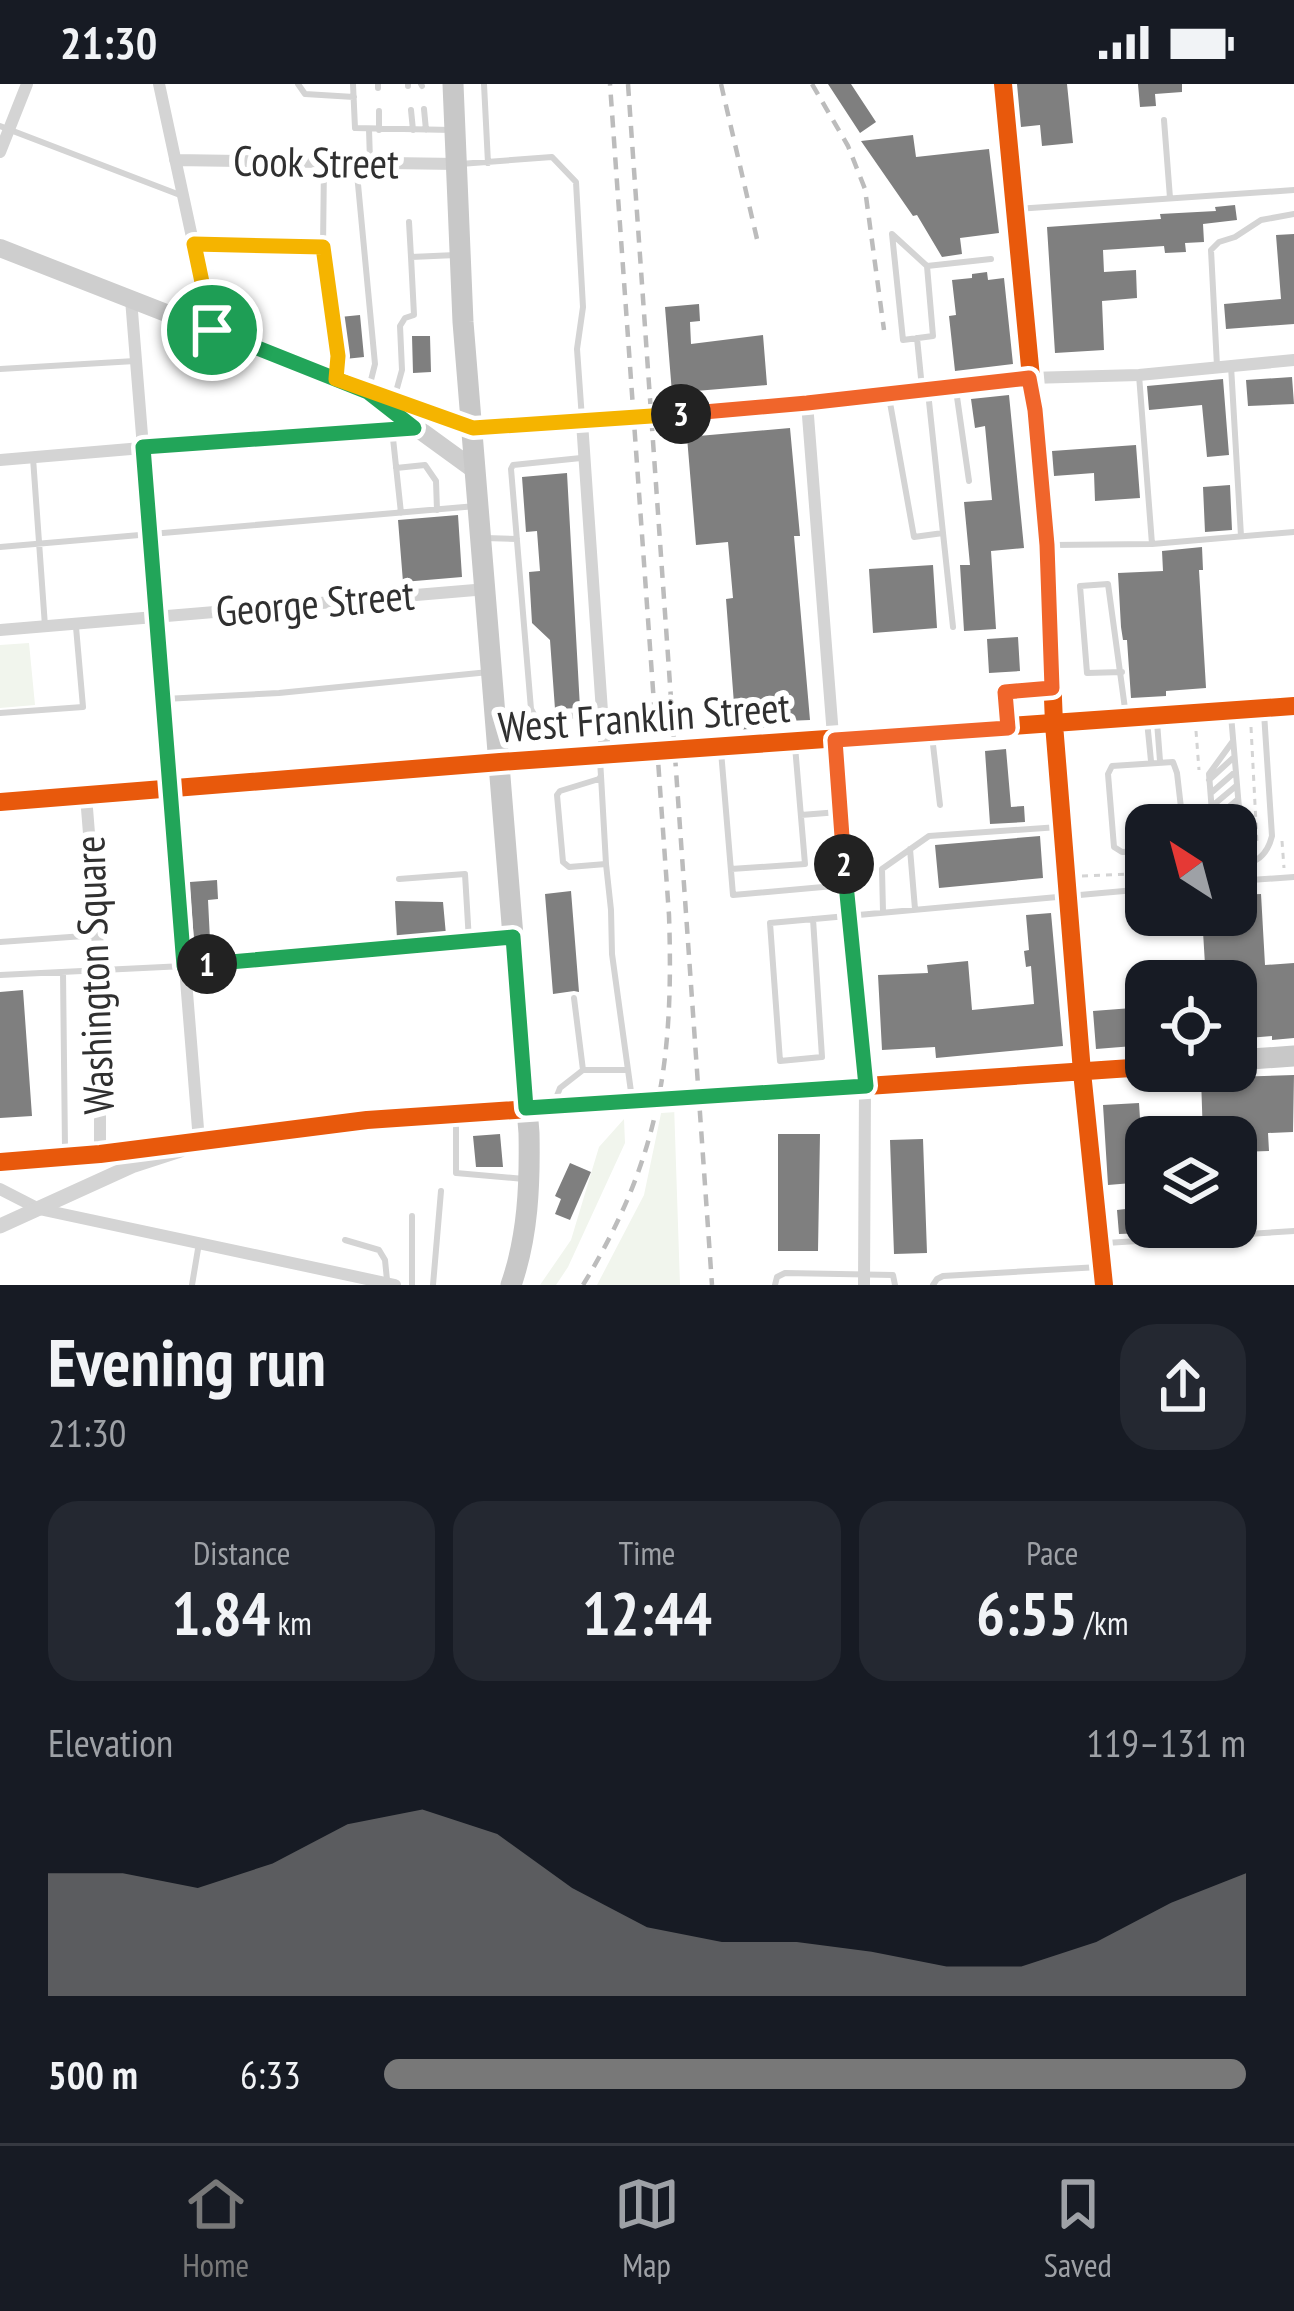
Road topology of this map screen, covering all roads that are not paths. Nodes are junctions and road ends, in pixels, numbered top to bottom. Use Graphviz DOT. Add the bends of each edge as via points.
graph roads {
  1 [pos="27,84"];
  2 [pos="159,84"];
  3 [pos="298,84"];
  4 [pos="353,84"];
  5 [pos="454,84"];
  6 [pos="484,84"];
  7 [pos="1003,84"];
  8 [pos="354,97"];
  9 [pos="411,110"];
  10 [pos="424,110"];
  11 [pos="379,111"];
  12 [pos="1164,120"];
  13 [pos="4,128"];
  14 [pos="369,129"];
  15 [pos="379,130"];
  16 [pos="412,130"];
  17 [pos="426,130"];
  18 [pos="455,130"];
  19 [pos="0,152"];
  20 [pos="176,160"];
  21 [pos="324,162"];
  22 [pos="363,162"];
  23 [pos="488,163"];
  24 [pos="457,164"];
  25 [pos="1294,190"];
  26 [pos="183,196"];
  27 [pos="1170,198"];
  28 [pos="1014,209"];
  29 [pos="1294,214"];
  30 [pos="409,221"];
  31 [pos="194,244"];
  32 [pos="323,247"];
  33 [pos="0,248"];
  34 [pos="460,254"];
  35 [pos="411,257"];
  36 [pos="991,259"];
  37 [pos="927,266"];
  38 [pos="131,299"];
  39 [pos="212,330"];
  40 [pos="917,338"];
  41 [pos="1294,360"];
  42 [pos="135,361"];
  43 [pos="1224,365"];
  44 [pos="0,369"];
  45 [pos="1138,375"];
  46 [pos="1029,378"];
  47 [pos="336,379"];
  48 [pos="956,386"];
  49 [pos="925,390"];
  50 [pos="368,392"];
  51 [pos="888,394"];
  52 [pos="393,400"];
  53 [pos="807,403"];
  54 [pos="582,422"];
  55 [pos="414,428"];
  56 [pos="473,428"];
  57 [pos="392,429"];
  58 [pos="143,447"];
  59 [pos="585,457"];
  60 [pos="33,458"];
  61 [pos="0,460"];
  62 [pos="396,468"];
  63 [pos="476,471"];
  64 [pos="969,481"];
  65 [pos="479,506"];
  66 [pos="437,510"];
  67 [pos="401,513"];
  68 [pos="1294,532"];
  69 [pos="150,533"];
  70 [pos="943,533"];
  71 [pos="1241,536"];
  72 [pos="482,538"];
  73 [pos="518,538"];
  74 [pos="39,544"];
  75 [pos="1152,544"];
  76 [pos="1047,545"];
  77 [pos="0,547"];
  78 [pos="487,589"];
  79 [pos="157,616"];
  80 [pos="76,623"];
  81 [pos="45,626"];
  82 [pos="953,627"];
  83 [pos="0,630"];
  84 [pos="493,672"];
  85 [pos="1122,672"];
  86 [pos="1052,688"];
  87 [pos="164,699"];
  88 [pos="1294,706"];
  89 [pos="0,713"];
  90 [pos="602,714"];
  91 [pos="1248,714"];
  92 [pos="1143,718"];
  93 [pos="1054,724"];
  94 [pos="1008,728"];
  95 [pos="932,733"];
  96 [pos="835,740"];
  97 [pos="1233,740"];
  98 [pos="794,742"];
  99 [pos="721,748"];
  100 [pos="1234,757"];
  101 [pos="1156,761"];
  102 [pos="500,763"];
  103 [pos="602,763"];
  104 [pos="1236,772"];
  105 [pos="1209,780"];
  106 [pos="1237,785"];
  107 [pos="170,789"];
  108 [pos="1210,793"];
  109 [pos="86,796"];
  110 [pos="1238,799"];
  111 [pos="0,802"];
  112 [pos="1181,804"];
  113 [pos="1211,804"];
  114 [pos="1215,804"];
  115 [pos="1233,804"];
  116 [pos="1238,804"];
  117 [pos="940,805"];
  118 [pos="840,812"];
  119 [pos="801,815"];
  120 [pos="1062,826"];
  121 [pos="910,849"];
  122 [pos="1125,852"];
  123 [pos="1257,860"];
  124 [pos="606,864"];
  125 [pos="731,869"];
  126 [pos="1294,877"];
  127 [pos="399,879"];
  128 [pos="1257,880"];
  129 [pos="845,885"];
  130 [pos="1072,885"];
  131 [pos="1125,888"];
  132 [pos="915,909"];
  133 [pos="883,912"];
  134 [pos="847,916"];
  135 [pos="813,919"];
  136 [pos="98,935"];
  137 [pos="513,937"];
  138 [pos="469,941"];
  139 [pos="0,942"];
  140 [pos="184,966"];
  141 [pos="100,971"];
  142 [pos="63,972"];
  143 [pos="0,975"];
  144 [pos="574,998"];
  145 [pos="1294,1056"];
  146 [pos="1257,1059"];
  147 [pos="583,1070"];
  148 [pos="628,1070"];
  149 [pos="1082,1072"];
  150 [pos="1125,1072"];
  151 [pos="866,1086"];
  152 [pos="632,1100"];
  153 [pos="553,1106"];
  154 [pos="526,1108"];
  155 [pos="456,1113"];
  156 [pos="199,1141"];
  157 [pos="100,1154"];
  158 [pos="65,1157"];
  159 [pos="0,1162"];
  160 [pos="530,1180"];
  161 [pos="0,1189"];
  162 [pos="441,1191"];
  163 [pos="39,1209"];
  164 [pos="412,1216"];
  165 [pos="0,1226"];
  166 [pos="1294,1231"];
  167 [pos="346,1240"];
  168 [pos="199,1243"];
  169 [pos="1100,1244"];
  170 [pos="1103,1276"];
  171 [pos="864,1279"];
  172 [pos="391,1284"];
  173 [pos="192,1285"];
  174 [pos="412,1285"];
  175 [pos="433,1285"];
  176 [pos="511,1285"];
  177 [pos="775,1285"];
  178 [pos="895,1285"];
  179 [pos="932,1285"];
  1 -- 13 [label="street"];
  2 -- 20 [label="street"];
  3 -- 8 [label="lane" via="304,94"];
  4 -- 8 [label="lane"];
  5 -- 18 [label="main road"];
  6 -- 23 [label="lane"];
  7 -- 28 [label="main road"];
  8 -- 14 [label="lane" via="355,128"];
  9 -- 16 [label="lane"];
  10 -- 17 [label="lane"];
  11 -- 15 [label="lane"];
  12 -- 27 [label="lane"];
  13 -- 19 [label="street"];
  13 -- 26 [label="lane"];
  14 -- 15 [label="lane"];
  14 -- 22 [label="lane"];
  15 -- 16 [label="lane"];
  16 -- 17 [label="lane"];
  17 -- 18 [label="lane"];
  18 -- 24 [label="main road"];
  20 -- 21 [label="street, Cook Street"];
  20 -- 26 [label="street"];
  21 -- 22 [label="street, Cook Street"];
  21 -- 32 [label="lane"];
  22 -- 24 [label="street, Cook Street"];
  22 -- 50 [label="lane" via="375,364"];
  23 -- 24 [label="lane"];
  23 -- 54 [label="lane" via="552,157 576,182"];
  24 -- 34 [label="main road"];
  25 -- 27 [label="lane"];
  26 -- 31 [label="street"];
  27 -- 28 [label="lane"];
  28 -- 46 [label="main road"];
  29 -- 43 [label="lane" via="1261,220 1211,250"];
  30 -- 35 [label="lane"];
  31 -- 32 [label="lane"];
  31 -- 39 [label="street"];
  32 -- 47 [label="lane"];
  33 -- 38 [label="main road"];
  34 -- 35 [label="lane"];
  34 -- 56 [label="main road"];
  35 -- 52 [label="lane" via="415,315 400,326 402,370"];
  36 -- 37 [label="lane"];
  37 -- 40 [label="lane" via="933,336"];
  37 -- 40 [label="lane" via="892,234 903,340"];
  38 -- 39 [label="main road"];
  38 -- 42 [label="street"];
  39 -- 47 [label="main road"];
  40 -- 49 [label="lane"];
  41 -- 43 [label="street"];
  42 -- 44 [label="lane"];
  42 -- 58 [label="street"];
  43 -- 45 [label="street"];
  43 -- 71 [label="lane"];
  45 -- 46 [label="street"];
  45 -- 75 [label="lane"];
  46 -- 48 [label="street"];
  46 -- 76 [label="main road"];
  47 -- 50 [label="main road"];
  48 -- 49 [label="street"];
  48 -- 64 [label="lane"];
  49 -- 51 [label="street"];
  49 -- 70 [label="lane"];
  50 -- 52 [label="main road"];
  50 -- 55 [label="main road"];
  51 -- 53 [label="street"];
  51 -- 70 [label="lane" via="914,537"];
  52 -- 56 [label="main road"];
  53 -- 54 [label="street"];
  53 -- 96 [label="street"];
  54 -- 56 [label="street"];
  54 -- 59 [label="street"];
  55 -- 57 [label="street"];
  55 -- 63 [label="main road"];
  56 -- 63 [label="main road"];
  57 -- 58 [label="street"];
  57 -- 62 [label="lane"];
  58 -- 60 [label="street"];
  58 -- 69 [label="street"];
  59 -- 73 [label="lane" via="513,465"];
  59 -- 90 [label="street"];
  60 -- 61 [label="street"];
  60 -- 74 [label="lane"];
  62 -- 66 [label="lane" via="425,465 436,481"];
  62 -- 67 [label="lane"];
  63 -- 65 [label="main road"];
  65 -- 66 [label="lane"];
  65 -- 72 [label="main road"];
  66 -- 67 [label="lane"];
  67 -- 69 [label="lane"];
  68 -- 71 [label="lane"];
  69 -- 74 [label="lane"];
  69 -- 79 [label="street"];
  70 -- 82 [label="lane"];
  71 -- 75 [label="lane"];
  72 -- 73 [label="lane"];
  72 -- 78 [label="main road"];
  73 -- 90 [label="lane" via="531,709 536,718"];
  74 -- 77 [label="lane"];
  74 -- 81 [label="lane"];
  75 -- 76 [label="lane"];
  76 -- 86 [label="main road"];
  78 -- 79 [label="street, George Street"];
  78 -- 84 [label="main road"];
  79 -- 80 [label="street, George Street"];
  79 -- 87 [label="street"];
  80 -- 81 [label="street, George Street"];
  80 -- 89 [label="lane" via="83,706"];
  81 -- 83 [label="street, George Street"];
  84 -- 87 [label="lane"];
  84 -- 102 [label="main road"];
  85 -- 85 [label="lane" via="1108,584 1080,586 1087,673"];
  85 -- 92 [label="lane"];
  86 -- 93 [label="main road"];
  86 -- 94 [label="lane" via="1005,692"];
  87 -- 107 [label="street"];
  88 -- 91 [label="main road, West Franklin Street"];
  90 -- 103 [label="street"];
  91 -- 92 [label="main road, West Franklin Street"];
  91 -- 97 [label="lane"];
  91 -- 123 [label="lane" via="1272,836"];
  92 -- 93 [label="main road, West Franklin Street"];
  92 -- 101 [label="lane"];
  93 -- 94 [label="main road, West Franklin Street"];
  93 -- 120 [label="main road"];
  94 -- 95 [label="main road, West Franklin Street"];
  95 -- 96 [label="main road, West Franklin Street"];
  95 -- 117 [label="lane"];
  96 -- 98 [label="main road, West Franklin Street"];
  96 -- 118 [label="street"];
  97 -- 100 [label="lane"];
  97 -- 105 [label="lane"];
  98 -- 99 [label="main road, West Franklin Street"];
  98 -- 119 [label="lane"];
  99 -- 103 [label="main road, West Franklin Street"];
  99 -- 125 [label="lane"];
  100 -- 104 [label="lane"];
  100 -- 105 [label="lane"];
  101 -- 112 [label="lane" via="1173,761"];
  101 -- 122 [label="lane" via="1119,764 1108,774 1114,847"];
  102 -- 103 [label="main road, West Franklin Street"];
  102 -- 107 [label="main road, West Franklin Street"];
  102 -- 137 [label="main road"];
  103 -- 124 [label="lane"];
  103 -- 124 [label="lane" via="595,781 557,796 563,862"];
  104 -- 106 [label="lane"];
  104 -- 108 [label="lane"];
  105 -- 108 [label="lane"];
  106 -- 110 [label="lane"];
  106 -- 114 [label="lane"];
  107 -- 109 [label="main road, West Franklin Street"];
  107 -- 140 [label="street"];
  108 -- 113 [label="lane"];
  109 -- 111 [label="main road, West Franklin Street"];
  109 -- 136 [label="street, Washington Square"];
  110 -- 115 [label="lane"];
  110 -- 116 [label="lane"];
  118 -- 119 [label="lane"];
  118 -- 129 [label="street"];
  119 -- 125 [label="lane" via="805,864"];
  120 -- 121 [label="lane" via="929,836"];
  120 -- 130 [label="main road"];
  121 -- 132 [label="lane"];
  121 -- 133 [label="lane" via="881,868"];
  124 -- 148 [label="lane"];
  125 -- 129 [label="lane" via="733,896"];
  126 -- 128 [label="lane"];
  127 -- 138 [label="lane" via="465,874"];
  129 -- 134 [label="street"];
  130 -- 131 [label="lane"];
  130 -- 132 [label="lane"];
  130 -- 149 [label="main road"];
  132 -- 133 [label="lane"];
  133 -- 134 [label="lane"];
  134 -- 135 [label="lane"];
  134 -- 151 [label="street"];
  135 -- 135 [label="lane" via="770,923 780,1061 822,1057"];
  136 -- 139 [label="lane"];
  136 -- 141 [label="street, Washington Square"];
  137 -- 138 [label="lane"];
  137 -- 154 [label="main road"];
  138 -- 140 [label="lane"];
  140 -- 141 [label="lane"];
  140 -- 156 [label="street"];
  141 -- 142 [label="lane"];
  141 -- 157 [label="street, Washington Square"];
  142 -- 143 [label="lane"];
  142 -- 158 [label="lane"];
  144 -- 147 [label="lane"];
  145 -- 146 [label="main road"];
  147 -- 148 [label="lane"];
  147 -- 153 [label="lane" via="560,1088"];
  148 -- 152 [label="lane"];
  149 -- 150 [label="main road"];
  149 -- 151 [label="main road"];
  149 -- 169 [label="main road"];
  151 -- 152 [label="main road"];
  151 -- 171 [label="street"];
  152 -- 153 [label="main road"];
  153 -- 154 [label="main road"];
  154 -- 155 [label="main road"];
  154 -- 160 [label="main road"];
  155 -- 156 [label="main road"];
  155 -- 160 [label="lane" via="456,1173"];
  156 -- 157 [label="main road"];
  156 -- 163 [label="street"];
  157 -- 158 [label="main road"];
  158 -- 159 [label="main road"];
  160 -- 176 [label="main road"];
  161 -- 163 [label="street"];
  162 -- 175 [label="lane"];
  163 -- 165 [label="street"];
  163 -- 168 [label="street"];
  164 -- 174 [label="lane"];
  166 -- 169 [label="lane"];
  167 -- 172 [label="lane" via="379,1250"];
  168 -- 172 [label="street"];
  168 -- 173 [label="lane"];
  169 -- 170 [label="main road"];
  170 -- 179 [label="lane" via="944,1276"];
  171 -- 177 [label="lane" via="785,1274"];
  171 -- 178 [label="lane" via="893,1275"];
}
